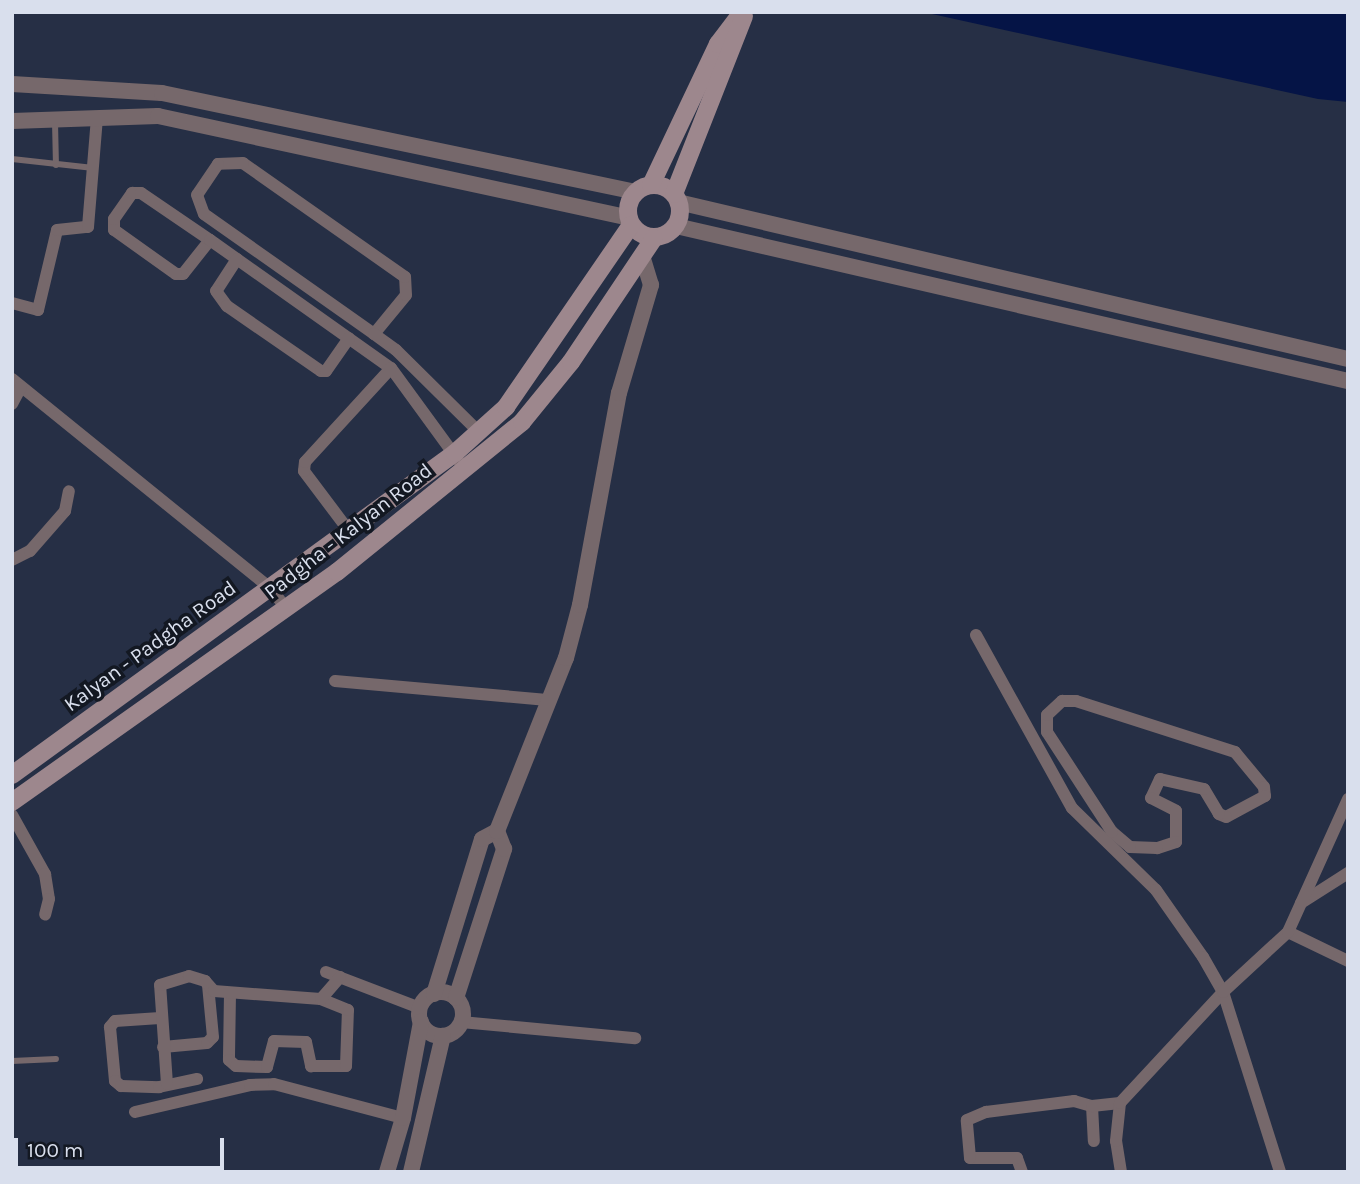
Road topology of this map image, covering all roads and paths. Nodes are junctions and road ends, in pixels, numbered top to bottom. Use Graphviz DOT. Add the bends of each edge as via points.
graph roads {
  1 [pos="743,12"];
  2 [pos="12,84"];
  3 [pos="97,118"];
  4 [pos="55,120"];
  5 [pos="12,121"];
  6 [pos="12,159"];
  7 [pos="55,165"];
  8 [pos="96,169"];
  9 [pos="643,189"];
  10 [pos="676,198"];
  11 [pos="629,221"];
  12 [pos="676,226"];
  13 [pos="654,238"];
  14 [pos="209,240"];
  15 [pos="642,257"];
  16 [pos="237,259"];
  17 [pos="12,303"];
  18 [pos="374,334"];
  19 [pos="349,338"];
  20 [pos="1348,359"];
  21 [pos="391,368"];
  22 [pos="1348,381"];
  23 [pos="15,382"];
  24 [pos="12,404"];
  25 [pos="479,432"];
  26 [pos="459,461"];
  27 [pos="69,491"];
  28 [pos="349,531"];
  29 [pos="321,551"];
  30 [pos="12,560"];
  31 [pos="337,572"];
  32 [pos="270,588"];
  33 [pos="287,609"];
  34 [pos="976,635"];
  35 [pos="335,681"];
  36 [pos="547,700"];
  37 [pos="1047,732"];
  38 [pos="1033,739"];
  39 [pos="14,770"];
  40 [pos="1348,799"];
  41 [pos="12,802"];
  42 [pos="1099,809"];
  43 [pos="12,815"];
  44 [pos="1082,820"];
  45 [pos="497,831"];
  46 [pos="472,869"];
  47 [pos="1348,873"];
  48 [pos="495,876"];
  49 [pos="1301,904"];
  50 [pos="45,915"];
  51 [pos="1288,932"];
  52 [pos="1348,961"];
  53 [pos="326,972"];
  54 [pos="340,977"];
  55 [pos="208,984"];
  56 [pos="1223,992"];
  57 [pos="229,993"];
  58 [pos="434,994"];
  59 [pos="456,998"];
  60 [pos="321,999"];
  61 [pos="421,1015"];
  62 [pos="160,1018"];
  63 [pos="461,1022"];
  64 [pos="443,1036"];
  65 [pos="635,1038"];
  66 [pos="163,1047"];
  67 [pos="56,1059"];
  68 [pos="12,1061"];
  69 [pos="197,1079"];
  70 [pos="167,1084"];
  71 [pos="1120,1103"];
  72 [pos="1092,1106"];
  73 [pos="135,1112"];
  74 [pos="403,1118"];
  75 [pos="1094,1141"];
  76 [pos="387,1172"];
  77 [pos="411,1172"];
  78 [pos="1022,1172"];
  79 [pos="1121,1172"];
  80 [pos="1280,1172"];
  1 -- 9 [label="main road" via="718,44"];
  1 -- 10 [label="main road" via="734,50"];
  2 -- 9 [label="street" via="162,93"];
  3 -- 4 [label="street"];
  3 -- 8 [label="street"];
  3 -- 11 [label="street" via="158,117"];
  4 -- 5 [label="street"];
  4 -- 7 [label="lane"];
  6 -- 7 [label="lane"];
  7 -- 8 [label="lane"];
  8 -- 17 [label="street" via="88,227 57,230 42,306 38,310"];
  9 -- 10 [label="main road"];
  9 -- 11 [label="main road, Kalyan - Padgha Road"];
  10 -- 12 [label="main road"];
  10 -- 20 [label="street"];
  11 -- 13 [label="main road"];
  11 -- 25 [label="main road, Kalyan - Padgha Road" via="506,407"];
  12 -- 13 [label="main road"];
  12 -- 22 [label="street"];
  13 -- 15 [label="main road, Padgha - Kalyan Road"];
  14 -- 14 [label="street" via="141,194 132,193 114,219 114,230 176,274 183,274"];
  14 -- 16 [label="street"];
  15 -- 26 [label="main road, Padgha - Kalyan Road" via="571,362 522,422"];
  15 -- 36 [label="street" via="651,285 619,393 577,618"];
  16 -- 19 [label="street"];
  16 -- 19 [label="street" via="216,291 227,306 321,371 326,371"];
  18 -- 18 [label="street" via="406,295 405,277 243,163 218,164 197,195 204,214"];
  18 -- 25 [label="street"];
  19 -- 21 [label="street"];
  21 -- 26 [label="street"];
  21 -- 28 [label="street" via="305,462 303,471"];
  23 -- 24 [label="street"];
  23 -- 32 [label="street"];
  25 -- 26 [label="main road, Kalyan - Padgha Road"];
  26 -- 28 [label="main road, Kalyan - Padgha Road"];
  26 -- 31 [label="main road, Padgha - Kalyan Road"];
  27 -- 30 [label="street" via="65,511 30,551"];
  28 -- 29 [label="main road, Kalyan - Padgha Road"];
  29 -- 31 [label="main road"];
  29 -- 32 [label="main road, Kalyan - Padgha Road"];
  31 -- 33 [label="main road, Padgha - Kalyan Road"];
  32 -- 33 [label="street"];
  32 -- 39 [label="main road, Kalyan - Padgha Road"];
  33 -- 41 [label="main road, Padgha - Kalyan Road"];
  34 -- 38 [label="street"];
  35 -- 36 [label="street"];
  36 -- 45 [label="street"];
  37 -- 38 [label="street"];
  37 -- 42 [label="street"];
  37 -- 42 [label="street" via="1045,722 1053,706 1076,701 1235,752 1266,792 1263,799 1226,817 1219,814 1204,789 1160,779 1152,802 1176,811 1177,836 1176,842 1157,848 1130,847 1122,842"];
  38 -- 44 [label="street"];
  40 -- 49 [label="street"];
  42 -- 44 [label="street"];
  43 -- 50 [label="street" via="45,874 49,899"];
  44 -- 56 [label="street" via="1156,890"];
  45 -- 46 [label="street" via="482,839"];
  45 -- 48 [label="street" via="504,849"];
  46 -- 48 [label="street"];
  46 -- 58 [label="street"];
  47 -- 49 [label="street"];
  48 -- 59 [label="street"];
  49 -- 51 [label="street"];
  51 -- 52 [label="street"];
  51 -- 56 [label="street"];
  53 -- 54 [label="street"];
  54 -- 60 [label="street"];
  54 -- 61 [label="street"];
  55 -- 57 [label="street" via="214,991"];
  55 -- 62 [label="street" via="189,976 160,985"];
  55 -- 66 [label="street" via="213,1037 207,1043"];
  56 -- 71 [label="street"];
  56 -- 80 [label="street"];
  57 -- 60 [label="street"];
  57 -- 60 [label="street" via="229,1060 236,1066 267,1067 274,1041 306,1042 311,1066 346,1066 348,1010"];
  58 -- 59 [label="street"];
  58 -- 61 [label="street"];
  59 -- 63 [label="street" via="462,1006"];
  61 -- 64 [label="street" via="430,1032"];
  61 -- 74 [label="street"];
  62 -- 66 [label="street"];
  62 -- 70 [label="street" via="115,1021 110,1027 115,1081 121,1086"];
  63 -- 64 [label="street"];
  63 -- 65 [label="street"];
  64 -- 77 [label="street"];
  66 -- 70 [label="street"];
  67 -- 68 [label="lane"];
  69 -- 70 [label="street"];
  71 -- 72 [label="street"];
  71 -- 79 [label="street" via="1116,1140"];
  72 -- 75 [label="street"];
  72 -- 78 [label="street" via="1074,1101 986,1112 967,1119 970,1158 1017,1158"];
  73 -- 74 [label="street" via="250,1085 274,1084"];
  74 -- 76 [label="street"];
}
